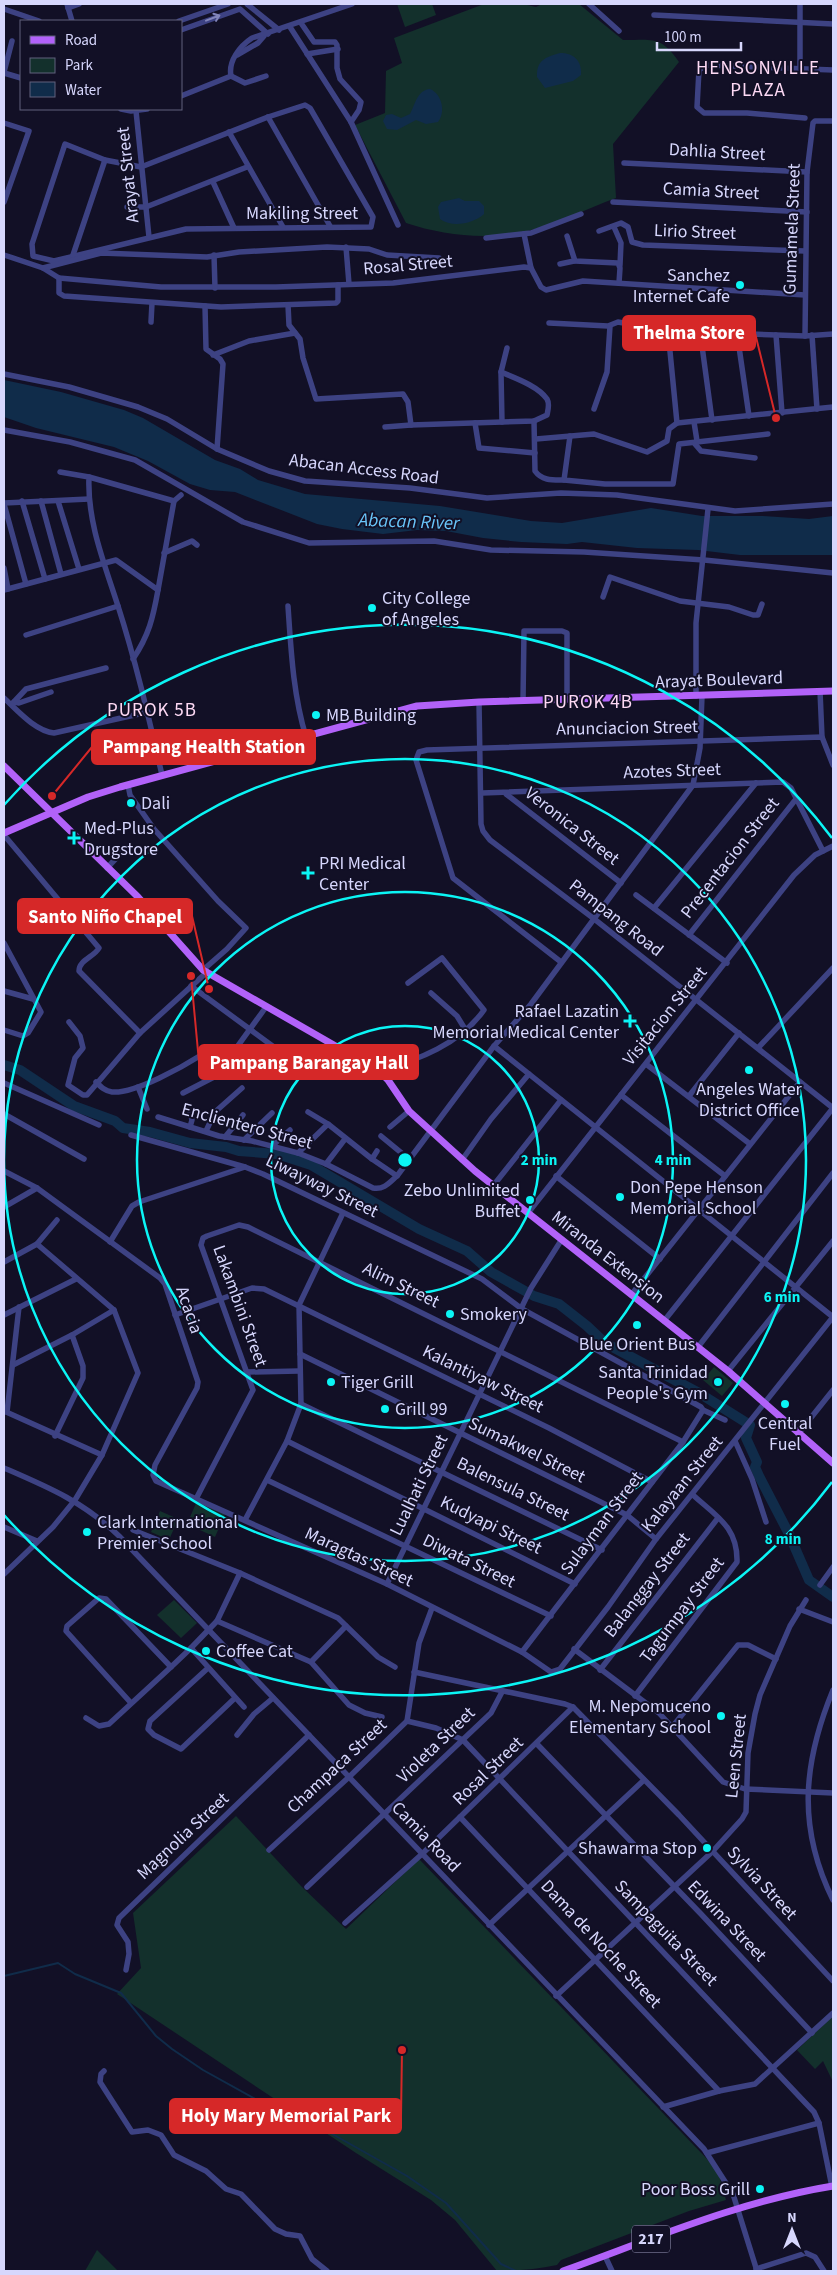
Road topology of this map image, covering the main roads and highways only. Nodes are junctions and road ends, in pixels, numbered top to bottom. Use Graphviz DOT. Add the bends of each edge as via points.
graph roads {
  1 [pos="833,691"];
  2 [pos="4,766"];
  3 [pos="51,812"];
  4 [pos="4,834"];
  5 [pos="833,1461"];
  6 [pos="833,2186"];
  7 [pos="567,2271"];
  1 -- 3 [label="main road, Arayat Boulevard" via="417,706 128,785"];
  2 -- 3 [label="main road, Miranda Extension"];
  3 -- 4 [label="main road, Arayat Boulevard"];
  3 -- 5 [label="main road, Miranda Extension" via="138,898 205,971 379,1071 409,1111 462,1160 698,1346"];
  6 -- 7 [label="main road, 217" via="739,2208"];
}
